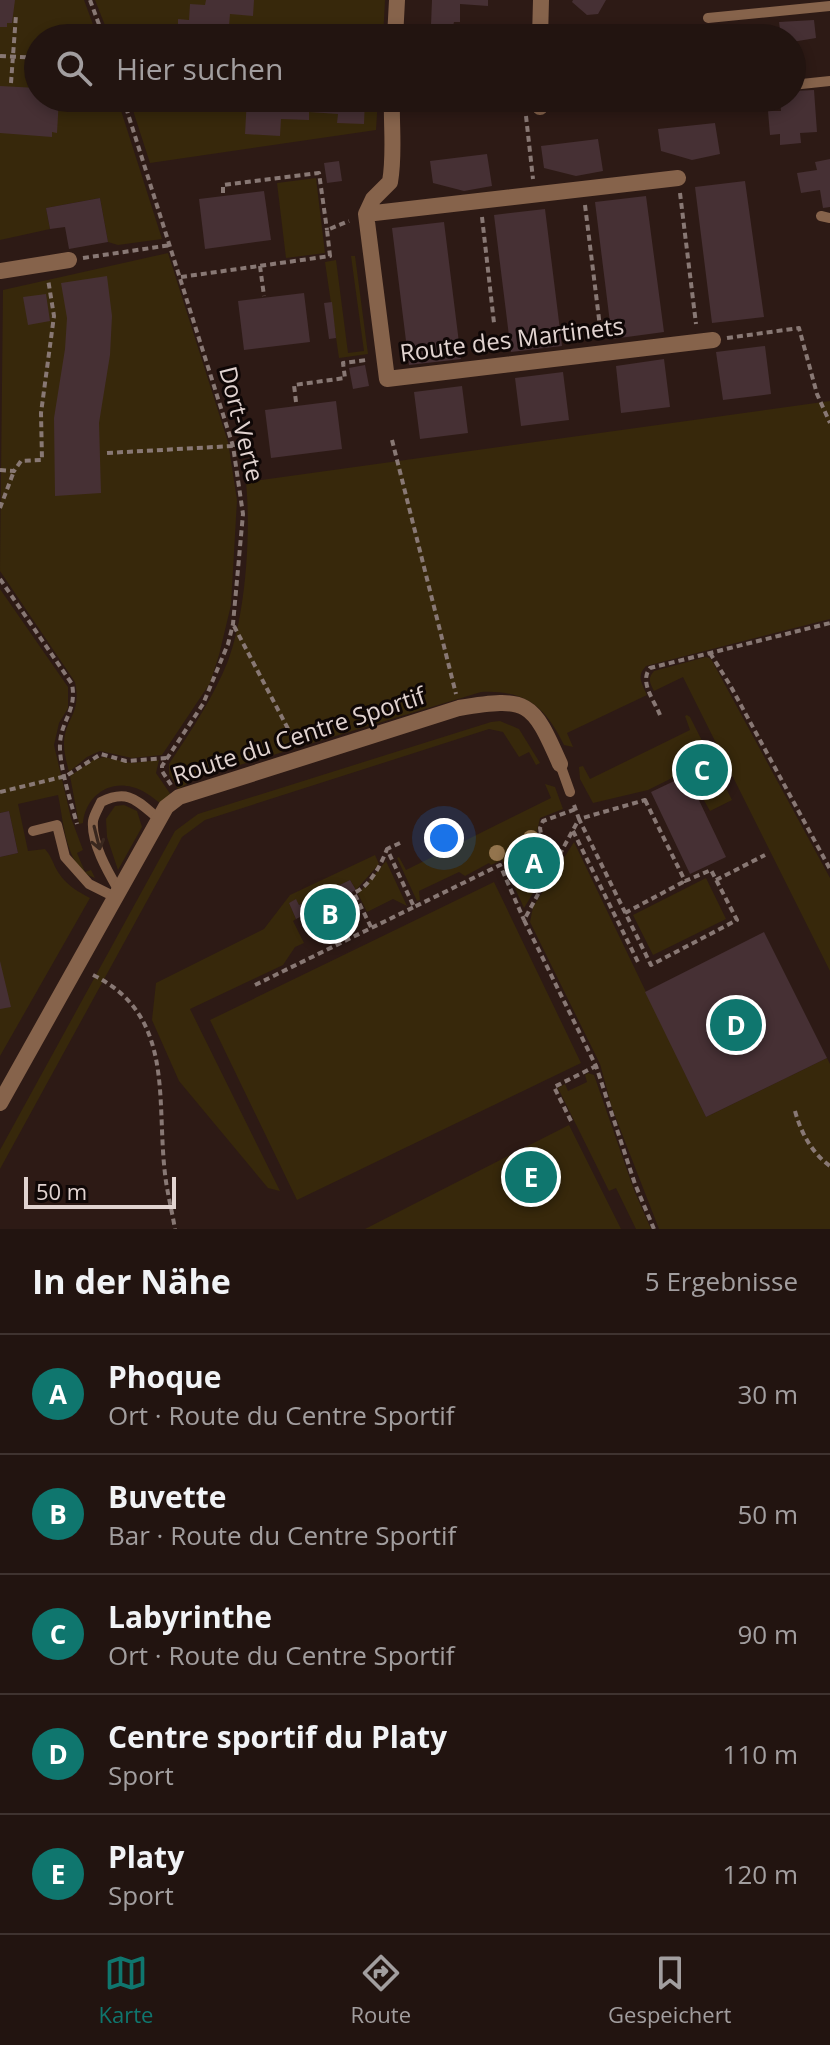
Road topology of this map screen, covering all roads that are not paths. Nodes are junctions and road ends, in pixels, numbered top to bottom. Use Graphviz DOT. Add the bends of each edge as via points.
graph roads {
  1 [pos="397,0"];
  2 [pos="541,0"];
  3 [pos="830,6"];
  4 [pos="708,18"];
  5 [pos="396,24"];
  6 [pos="540,24"];
  7 [pos="830,81"];
  8 [pos="806,84"];
  9 [pos="392,112"];
  10 [pos="678,178"];
  11 [pos="366,214"];
  12 [pos="69,260"];
  13 [pos="0,271"];
  14 [pos="706,341"];
  15 [pos="560,764"];
  16 [pos="570,792"];
  17 [pos="159,819"];
  18 [pos="33,831"];
  19 [pos="117,894"];
  20 [pos="0,1103"];
  1 -- 5 [label="street"];
  2 -- 6 [label="street"];
  3 -- 4 [label="lane"];
  7 -- 8 [label="lane"];
  9 -- 11 [label="street" via="390,182"];
  10 -- 11 [label="street"];
  11 -- 14 [label="street, Route des Martinets" via="387,379"];
  12 -- 13 [label="street"];
  15 -- 16 [label="lane"];
  15 -- 17 [label="street, Route du Centre Sportif" via="537,717 522,705 502,701 459,708 179,797"];
  17 -- 19 [label="street, Route du Centre Sportif"];
  17 -- 19 [label="lane, one-way" via="132,797 115,795 101,802 93,821 96,839"];
  18 -- 19 [label="lane" via="57,825 65,857 89,884"];
  19 -- 20 [label="street, Route du Centre Sportif"];
}
